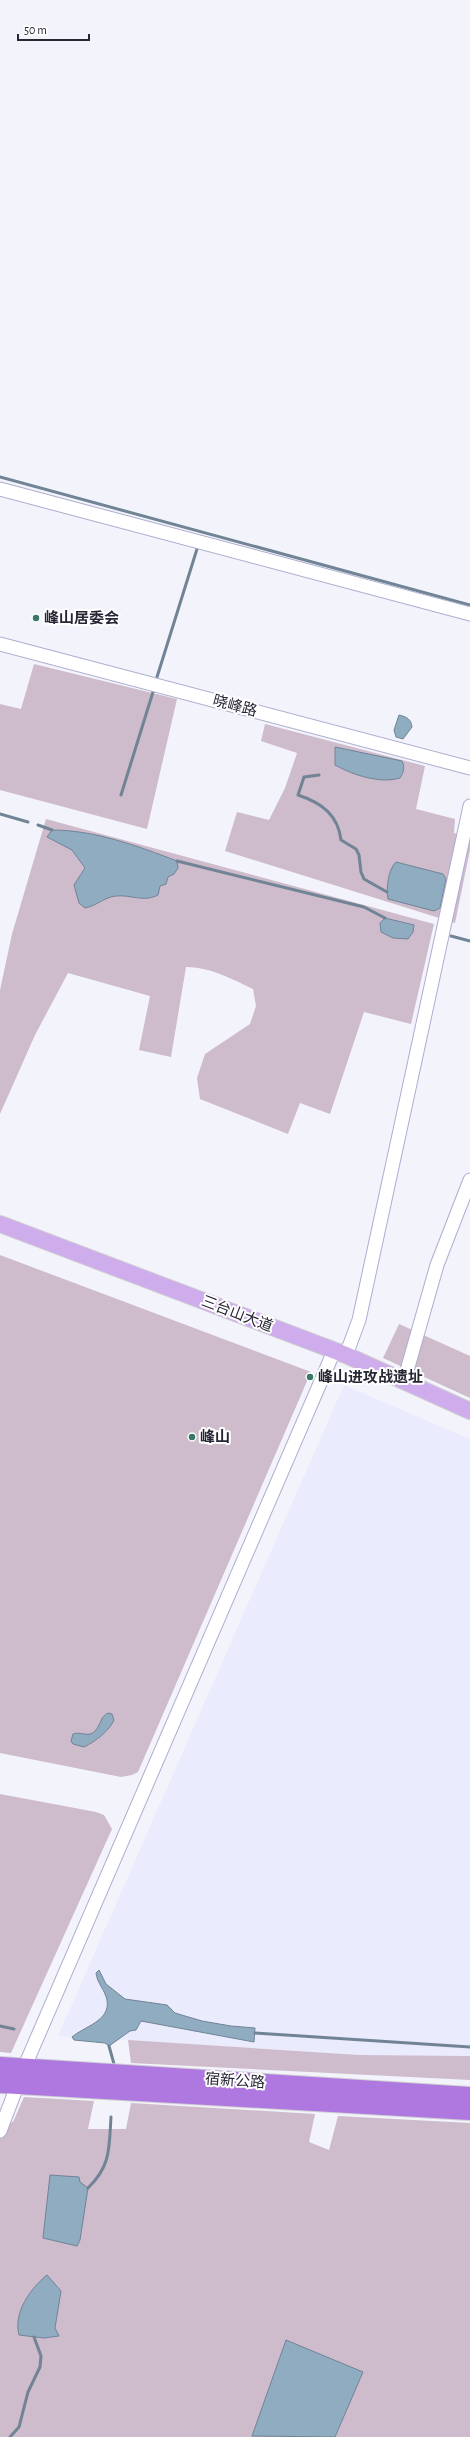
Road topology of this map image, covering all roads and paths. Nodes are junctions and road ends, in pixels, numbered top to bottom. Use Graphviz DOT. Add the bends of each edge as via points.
graph roads {
  1 [pos="0,488"];
  2 [pos="470,614"];
  3 [pos="0,644"];
  4 [pos="470,768"];
  5 [pos="470,806"];
  6 [pos="470,1180"];
  7 [pos="0,1224"];
  8 [pos="340,1353"];
  9 [pos="404,1381"];
  10 [pos="470,1411"];
  11 [pos="0,2066"];
  12 [pos="24,2068"];
  13 [pos="0,2084"];
  14 [pos="18,2085"];
  15 [pos="470,2096"];
  16 [pos="470,2111"];
  17 [pos="0,2131"];
  1 -- 2 [label="street"];
  3 -- 4 [label="street, 晓峰路"];
  5 -- 8 [label="street" via="359,1320"];
  6 -- 9 [label="street" via="437,1265"];
  7 -- 8 [label="main road, 三台山大道"];
  8 -- 9 [label="main road, 三台山大道"];
  8 -- 12 [label="street"];
  9 -- 10 [label="main road, 三台山大道"];
  11 -- 12 [label="highway, 宿新公路"];
  12 -- 14 [label="street"];
  12 -- 15 [label="highway, 宿新公路"];
  13 -- 14 [label="highway, 宿新公路"];
  14 -- 16 [label="highway, 宿新公路"];
  14 -- 17 [label="street"];
}
